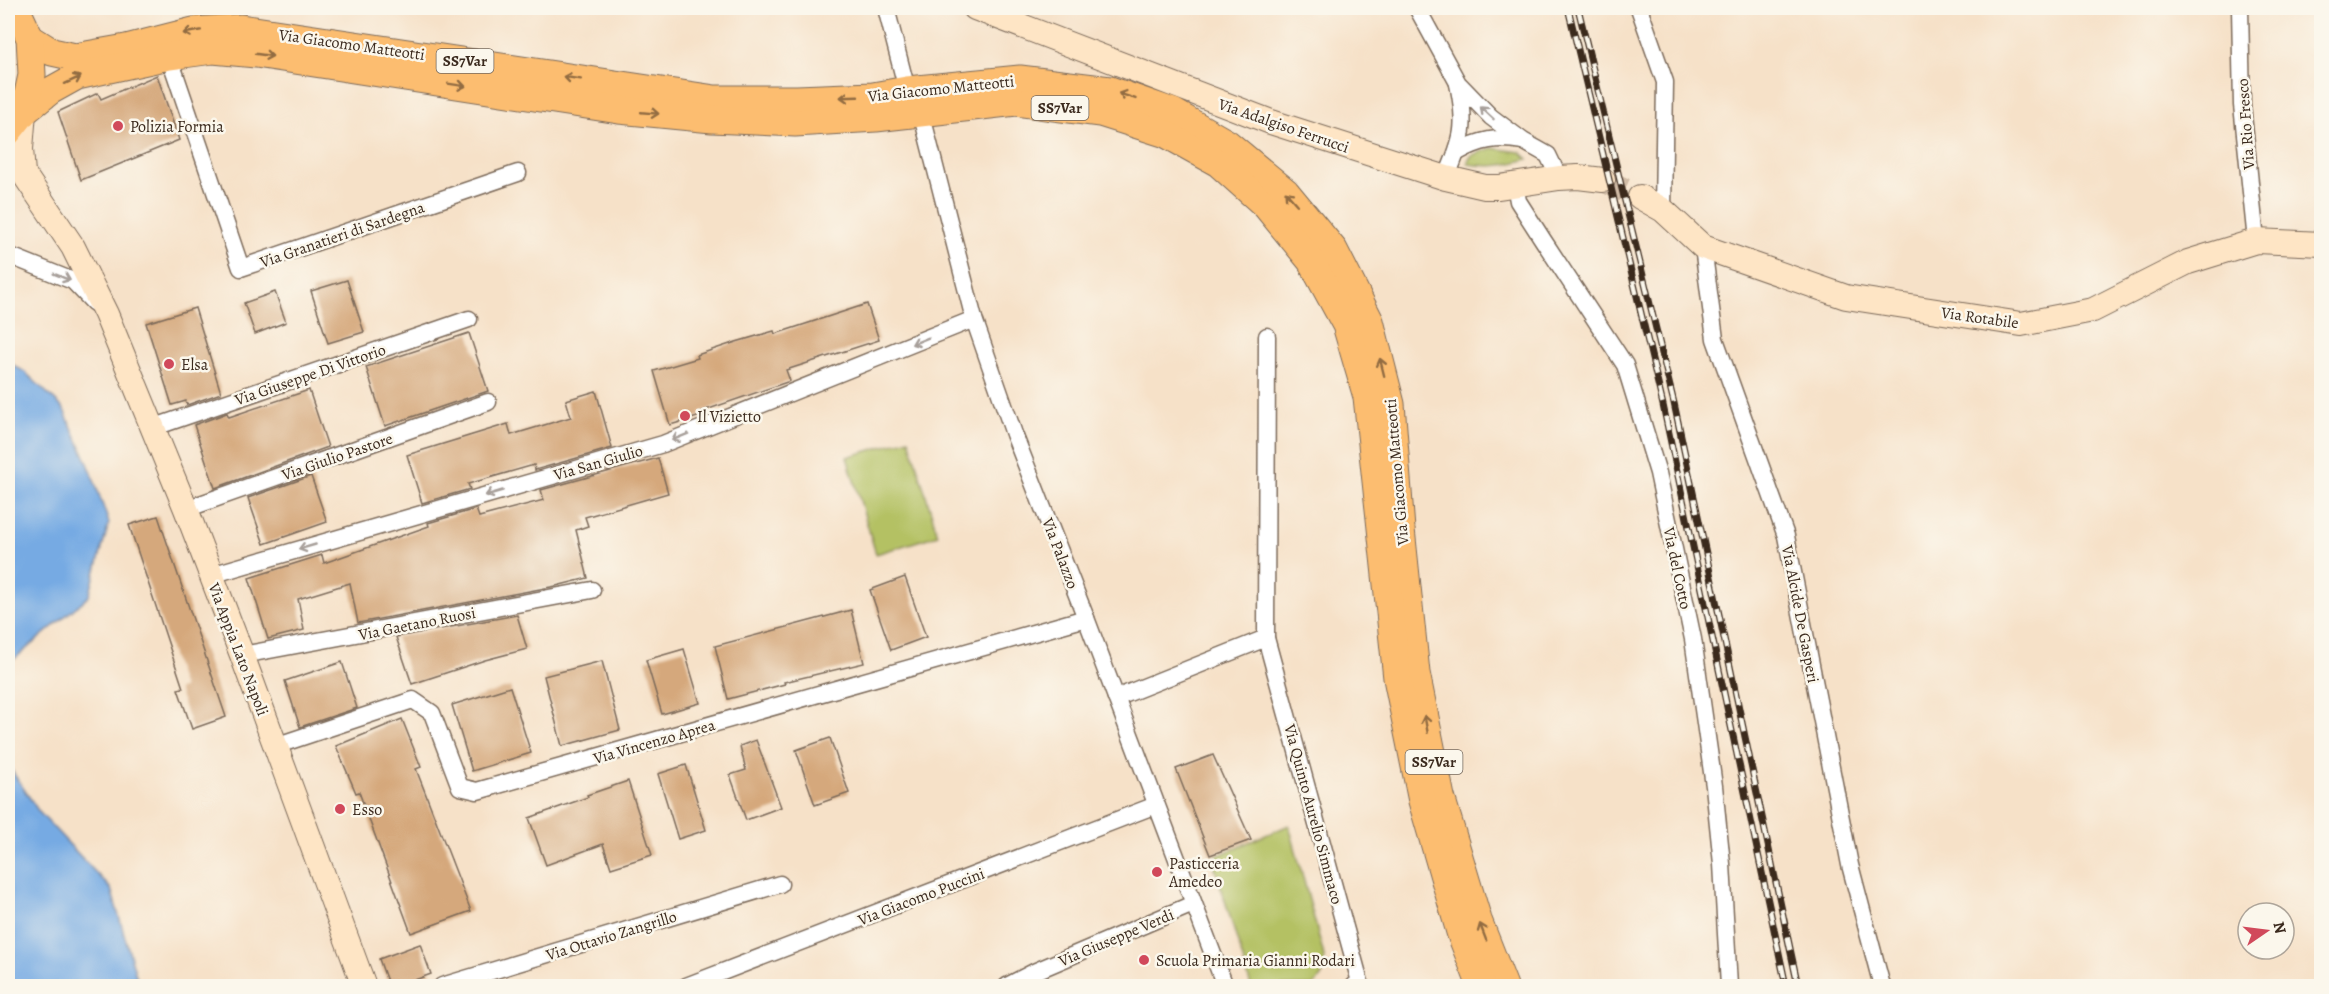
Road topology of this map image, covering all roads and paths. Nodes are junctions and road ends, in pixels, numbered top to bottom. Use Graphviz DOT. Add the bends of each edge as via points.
graph roads {
  1 [pos="16,8"];
  2 [pos="886,8"];
  3 [pos="975,8"];
  4 [pos="1417,8"];
  5 [pos="1639,8"];
  6 [pos="2240,8"];
  7 [pos="30,38"];
  8 [pos="169,56"];
  9 [pos="1458,83"];
  10 [pos="914,101"];
  11 [pos="16,122"];
  12 [pos="1523,141"];
  13 [pos="1458,152"];
  14 [pos="518,173"];
  15 [pos="8,177"];
  16 [pos="1446,178"];
  17 [pos="1559,178"];
  18 [pos="1603,180"];
  19 [pos="1515,185"];
  20 [pos="1640,197"];
  21 [pos="1663,210"];
  22 [pos="48,211"];
  23 [pos="2256,241"];
  24 [pos="2322,244"];
  25 [pos="1703,247"];
  26 [pos="8,255"];
  27 [pos="106,314"];
  28 [pos="469,319"];
  29 [pos="974,319"];
  30 [pos="1267,336"];
  31 [pos="488,402"];
  32 [pos="152,428"];
  33 [pos="186,509"];
  34 [pos="211,575"];
  35 [pos="592,590"];
  36 [pos="1086,618"];
  37 [pos="1266,638"];
  38 [pos="242,655"];
  39 [pos="1116,698"];
  40 [pos="275,747"];
  41 [pos="1156,806"];
  42 [pos="780,884"];
  43 [pos="1193,904"];
  44 [pos="1354,986"];
  45 [pos="364,987"];
  46 [pos="442,987"];
  47 [pos="686,987"];
  48 [pos="1007,987"];
  49 [pos="1225,987"];
  50 [pos="1481,987"];
  51 [pos="1504,987"];
  52 [pos="1728,987"];
  53 [pos="1882,987"];
  1 -- 7 [label="main road"];
  2 -- 10 [label="street, Via Palazzo"];
  3 -- 16 [label="street, Via Adalgiso Ferrucci" via="1271,122"];
  4 -- 9 [label="street"];
  5 -- 21 [label="street" via="1665,82"];
  6 -- 23 [label="street, Via Rio Fresco" via="2242,105"];
  10 -- 7 [label="main road, Via Giacomo Matteotti / SS7Var, one-way" via="873,96 715,99 241,28 193,31 75,57 51,52"];
  7 -- 11 [label="main road" via="32,75"];
  8 -- 10 [label="main road, Via Giacomo Matteotti / SS7Var, one-way" via="213,50 256,54 619,110 712,119 795,123 876,117"];
  11 -- 8 [label="main road, Via Giacomo Matteotti / SS7Var, one-way" via="50,91 77,76"];
  8 -- 14 [label="street, Via Granatieri di Sardegna" via="241,268"];
  12 -- 9 [label="street, one-way" via="1491,117"];
  9 -- 13 [label="street" via="1464,112"];
  10 -- 29 [label="street, Via Palazzo"];
  10 -- 50 [label="main road, Via Giacomo Matteotti / SS7Var" via="1016,102 1100,113 1166,134 1218,163 1266,206 1311,261 1346,325 1367,397 1397,678 1422,801 1460,932"];
  51 -- 10 [label="main road, Via Giacomo Matteotti / SS7Var, one-way" via="1478,920 1441,797 1416,673 1391,404 1370,321 1334,250 1286,192 1227,142 1173,112 1110,90 1020,79"];
  11 -- 22 [label="street, Via Appia Lato Napoli" via="23,173"];
  12 -- 13 [label="street" via="1483,141"];
  12 -- 17 [label="street" via="1548,155"];
  13 -- 16 [label="street"];
  15 -- 22 [label="street, Via Appia Lato Napoli"];
  16 -- 19 [label="street, Via Adalgiso Ferrucci" via="1485,187"];
  17 -- 18 [label="street, Via Adalgiso Ferrucci"];
  17 -- 19 [label="street, Via Adalgiso Ferrucci"];
  19 -- 52 [label="street, Via del Cotto" via="1518,201 1536,231 1625,365 1658,473 1693,639 1714,786"];
  20 -- 21 [label="street"];
  21 -- 25 [label="street"];
  22 -- 27 [label="street, Via Appia Lato Napoli" via="73,247"];
  23 -- 24 [label="street, Via Rotabile"];
  23 -- 25 [label="street, Via Rotabile" via="2188,262 2093,310 2021,324 1846,297"];
  25 -- 53 [label="street, Via Alcide De Gasperi" via="1715,339 1786,536 1850,865"];
  26 -- 27 [label="street, Via Appia Lato Napoli, one-way" via="73,281"];
  27 -- 32 [label="street, Via Appia Lato Napoli"];
  28 -- 32 [label="street, Via Giuseppe Di Vittorio"];
  29 -- 34 [label="street, Via San Giulio, one-way" via="663,444"];
  29 -- 36 [label="street, Via Palazzo"];
  30 -- 37 [label="street, Via Quinto Aurelio Simmaco"];
  31 -- 33 [label="street, Via Giulio Pastore"];
  32 -- 33 [label="street, Via Appia Lato Napoli"];
  33 -- 34 [label="street, Via Appia Lato Napoli"];
  34 -- 38 [label="street, Via Appia Lato Napoli"];
  35 -- 38 [label="street, Via Gaetano Ruosi"];
  36 -- 39 [label="street, Via Palazzo"];
  36 -- 40 [label="street, Via Vincenzo Aprea" via="477,791 460,787 432,713 412,700"];
  37 -- 39 [label="street"];
  37 -- 44 [label="street, Via Quinto Aurelio Simmaco" via="1360,982"];
  38 -- 40 [label="street, Via Appia Lato Napoli"];
  39 -- 41 [label="street, Via Palazzo"];
  40 -- 45 [label="street, Via Appia Lato Napoli"];
  41 -- 43 [label="street, Via Palazzo"];
  41 -- 47 [label="street, Via Giacomo Puccini"];
  42 -- 46 [label="street, Via Ottavio Zangrillo"];
  43 -- 48 [label="street, Via Giuseppe Verdi"];
  43 -- 49 [label="street, Via Palazzo"];
}
